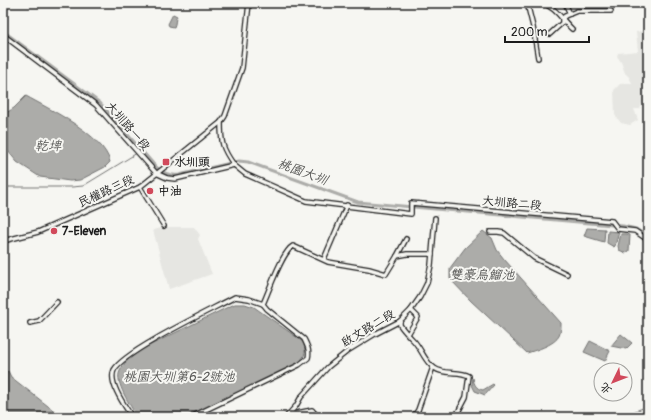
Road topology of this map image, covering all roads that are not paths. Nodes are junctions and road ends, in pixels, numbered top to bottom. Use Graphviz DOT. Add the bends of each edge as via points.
graph roads {
  1 [pos="249,3"];
  2 [pos="527,3"];
  3 [pos="542,3"];
  4 [pos="565,3"];
  5 [pos="611,11"];
  6 [pos="570,14"];
  7 [pos="562,19"];
  8 [pos="572,29"];
  9 [pos="550,34"];
  10 [pos="3,35"];
  11 [pos="538,58"];
  12 [pos="222,122"];
  13 [pos="233,164"];
  14 [pos="156,173"];
  15 [pos="140,187"];
  16 [pos="347,205"];
  17 [pos="435,218"];
  18 [pos="164,226"];
  19 [pos="490,232"];
  20 [pos="406,239"];
  21 [pos="648,240"];
  22 [pos="3,241"];
  23 [pos="432,254"];
  24 [pos="397,256"];
  25 [pos="324,259"];
  26 [pos="567,274"];
  27 [pos="57,302"];
  28 [pos="262,304"];
  29 [pos="411,310"];
  30 [pos="400,321"];
  31 [pos="30,323"];
  32 [pos="408,334"];
  33 [pos="433,367"];
  34 [pos="648,412"];
  35 [pos="290,413"];
  36 [pos="132,417"];
  37 [pos="192,417"];
  38 [pos="286,417"];
  39 [pos="318,417"];
  40 [pos="413,417"];
  41 [pos="458,417"];
  42 [pos="642,417"];
  1 -- 12 [label="street" via="242,68"];
  2 -- 11 [label="street"];
  3 -- 7 [label="street" via="554,9"];
  4 -- 6 [label="street"];
  5 -- 6 [label="street" via="577,11"];
  6 -- 7 [label="street"];
  7 -- 8 [label="street"];
  7 -- 9 [label="street" via="562,23"];
  10 -- 14 [label="street, 大圳路一段" via="96,104"];
  12 -- 13 [label="street" via="221,141"];
  12 -- 14 [label="street, 民權路三段"];
  13 -- 14 [label="street" via="176,179"];
  13 -- 16 [label="street" via="245,174 306,200"];
  14 -- 15 [label="street, 民權路三段"];
  15 -- 18 [label="street"];
  15 -- 22 [label="street, 民權路三段" via="38,232"];
  16 -- 21 [label="street, 大圳路二段" via="411,214 411,203 612,222 618,229 635,231"];
  16 -- 25 [label="street"];
  17 -- 23 [label="street, 啟文路二段"];
  19 -- 26 [label="street" via="504,233 534,258"];
  20 -- 24 [label="street"];
  23 -- 24 [label="street"];
  23 -- 29 [label="street, 啟文路二段" via="427,283"];
  24 -- 25 [label="street" via="386,274"];
  25 -- 28 [label="street" via="293,246 289,248"];
  27 -- 31 [label="street" via="39,321"];
  28 -- 36 [label="street" via="236,297 122,360 114,370 113,381"];
  28 -- 37 [label="street" via="304,339 308,358"];
  29 -- 30 [label="street, 啟文路二段"];
  29 -- 32 [label="street" via="418,317"];
  30 -- 32 [label="street" via="400,325"];
  30 -- 35 [label="street, 啟文路二段" via="348,350 328,366 300,397"];
  32 -- 33 [label="street"];
  33 -- 40 [label="street" via="418,410"];
  33 -- 41 [label="street" via="442,372 469,376 466,398"];
  34 -- 42 [label="street"];
  35 -- 38 [label="street, 啟文路二段"];
  35 -- 39 [label="street" via="312,410"];
}
